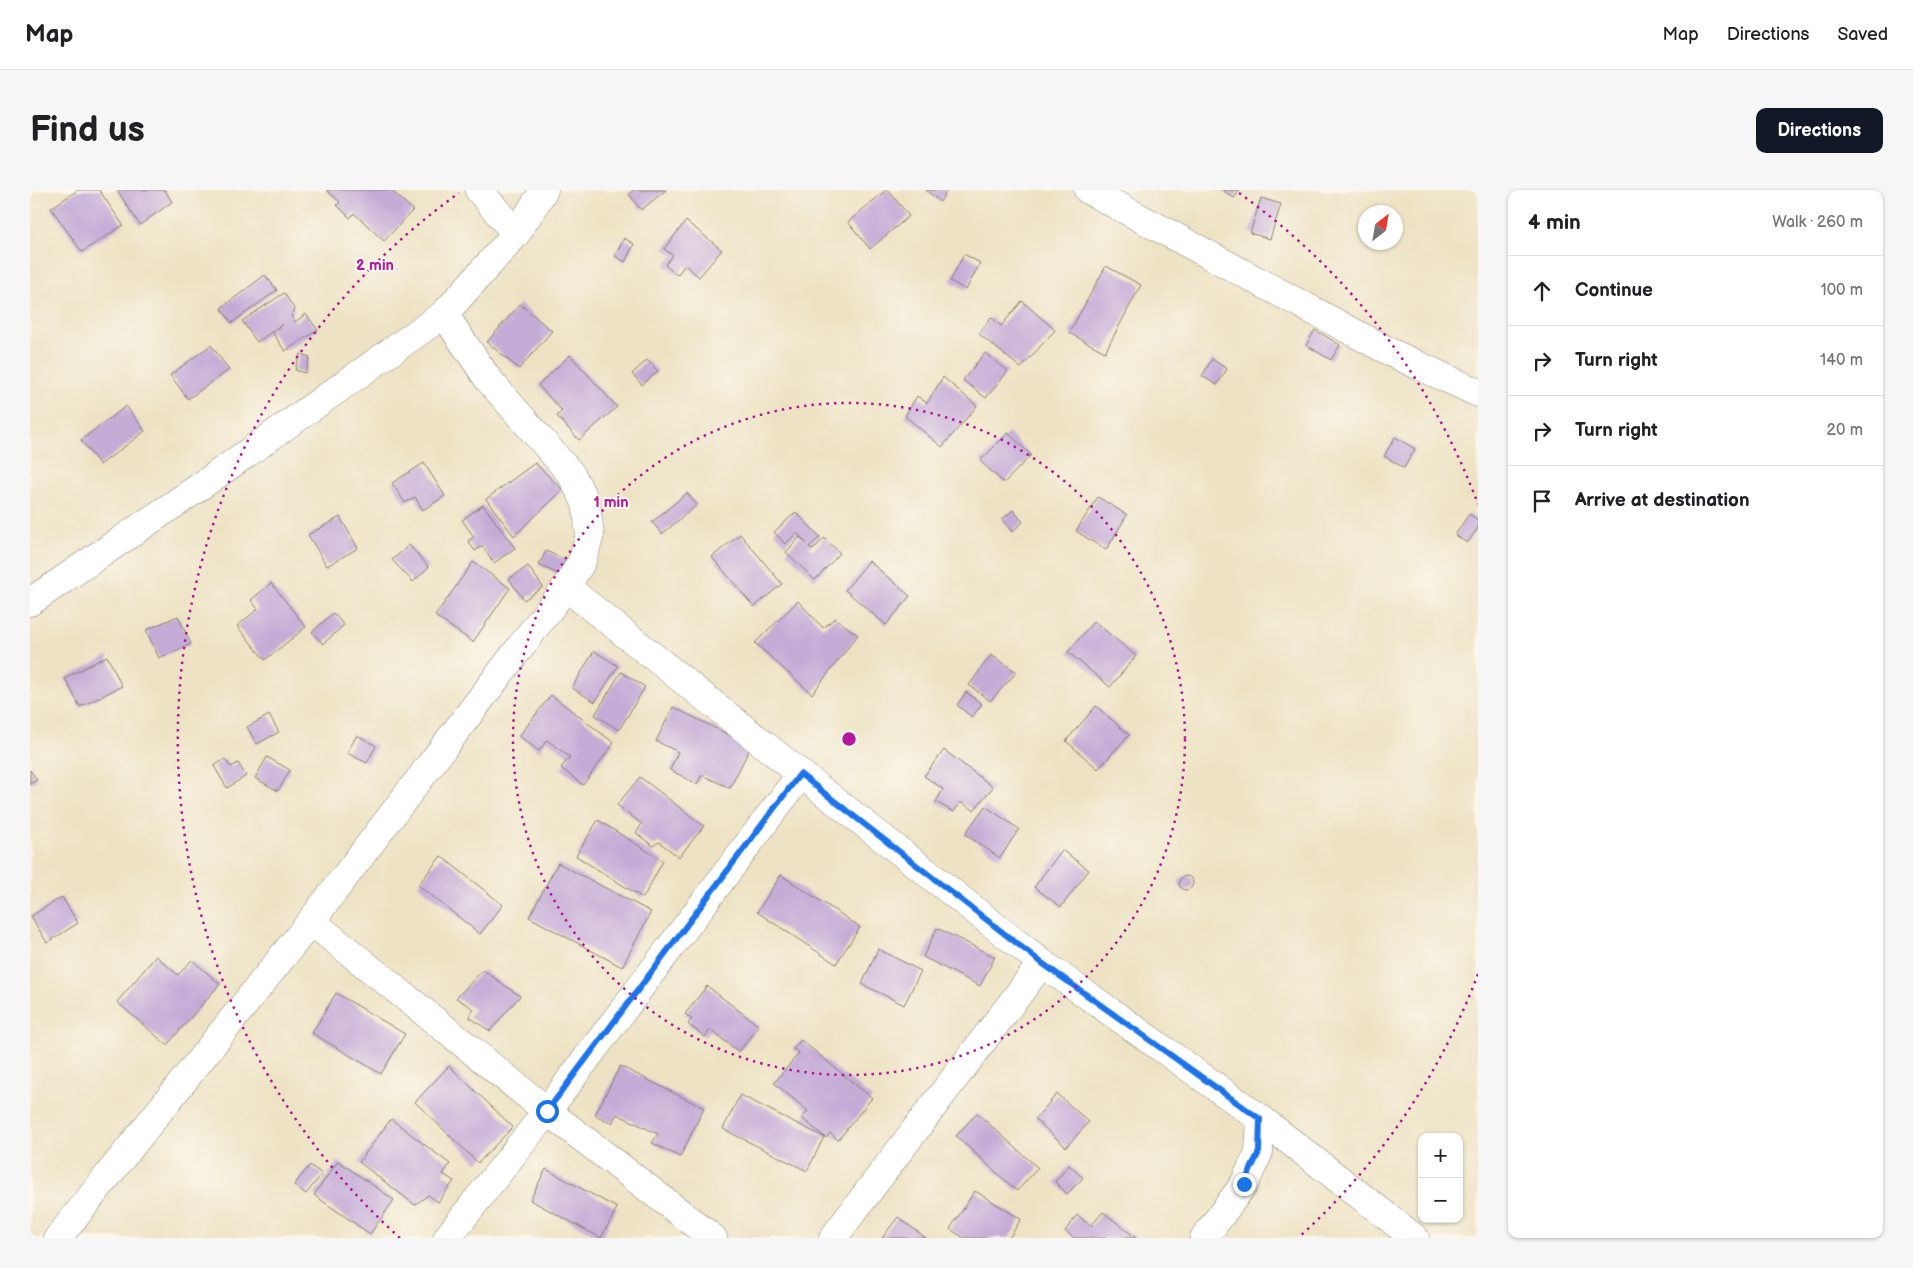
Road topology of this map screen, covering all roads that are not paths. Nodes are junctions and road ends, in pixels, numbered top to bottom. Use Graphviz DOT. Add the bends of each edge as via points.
graph roads {
  1 [pos="479,190"];
  2 [pos="544,190"];
  3 [pos="1088,190"];
  4 [pos="516,234"];
  5 [pos="444,314"];
  6 [pos="1478,393"];
  7 [pos="566,587"];
  8 [pos="30,602"];
  9 [pos="800,774"];
  10 [pos="311,921"];
  11 [pos="1042,963"];
  12 [pos="547,1111"];
  13 [pos="1260,1119"];
  14 [pos="58,1238"];
  15 [pos="447,1238"];
  16 [pos="713,1238"];
  17 [pos="833,1238"];
  18 [pos="1204,1238"];
  19 [pos="1415,1238"];
  1 -- 4 [label="street"];
  2 -- 4 [label="street"];
  3 -- 6 [label="street" via="1392,353"];
  4 -- 5 [label="street"];
  5 -- 7 [label="street" via="488,379 571,474 586,503 590,535 582,561"];
  5 -- 8 [label="street" via="203,485"];
  7 -- 9 [label="street"];
  7 -- 10 [label="street"];
  9 -- 11 [label="street"];
  9 -- 12 [label="street"];
  10 -- 12 [label="street"];
  10 -- 14 [label="street"];
  11 -- 13 [label="street"];
  11 -- 17 [label="street"];
  12 -- 15 [label="street"];
  12 -- 16 [label="street"];
  13 -- 18 [label="street" via="1259,1152 1244,1184"];
  13 -- 19 [label="street"];
}
